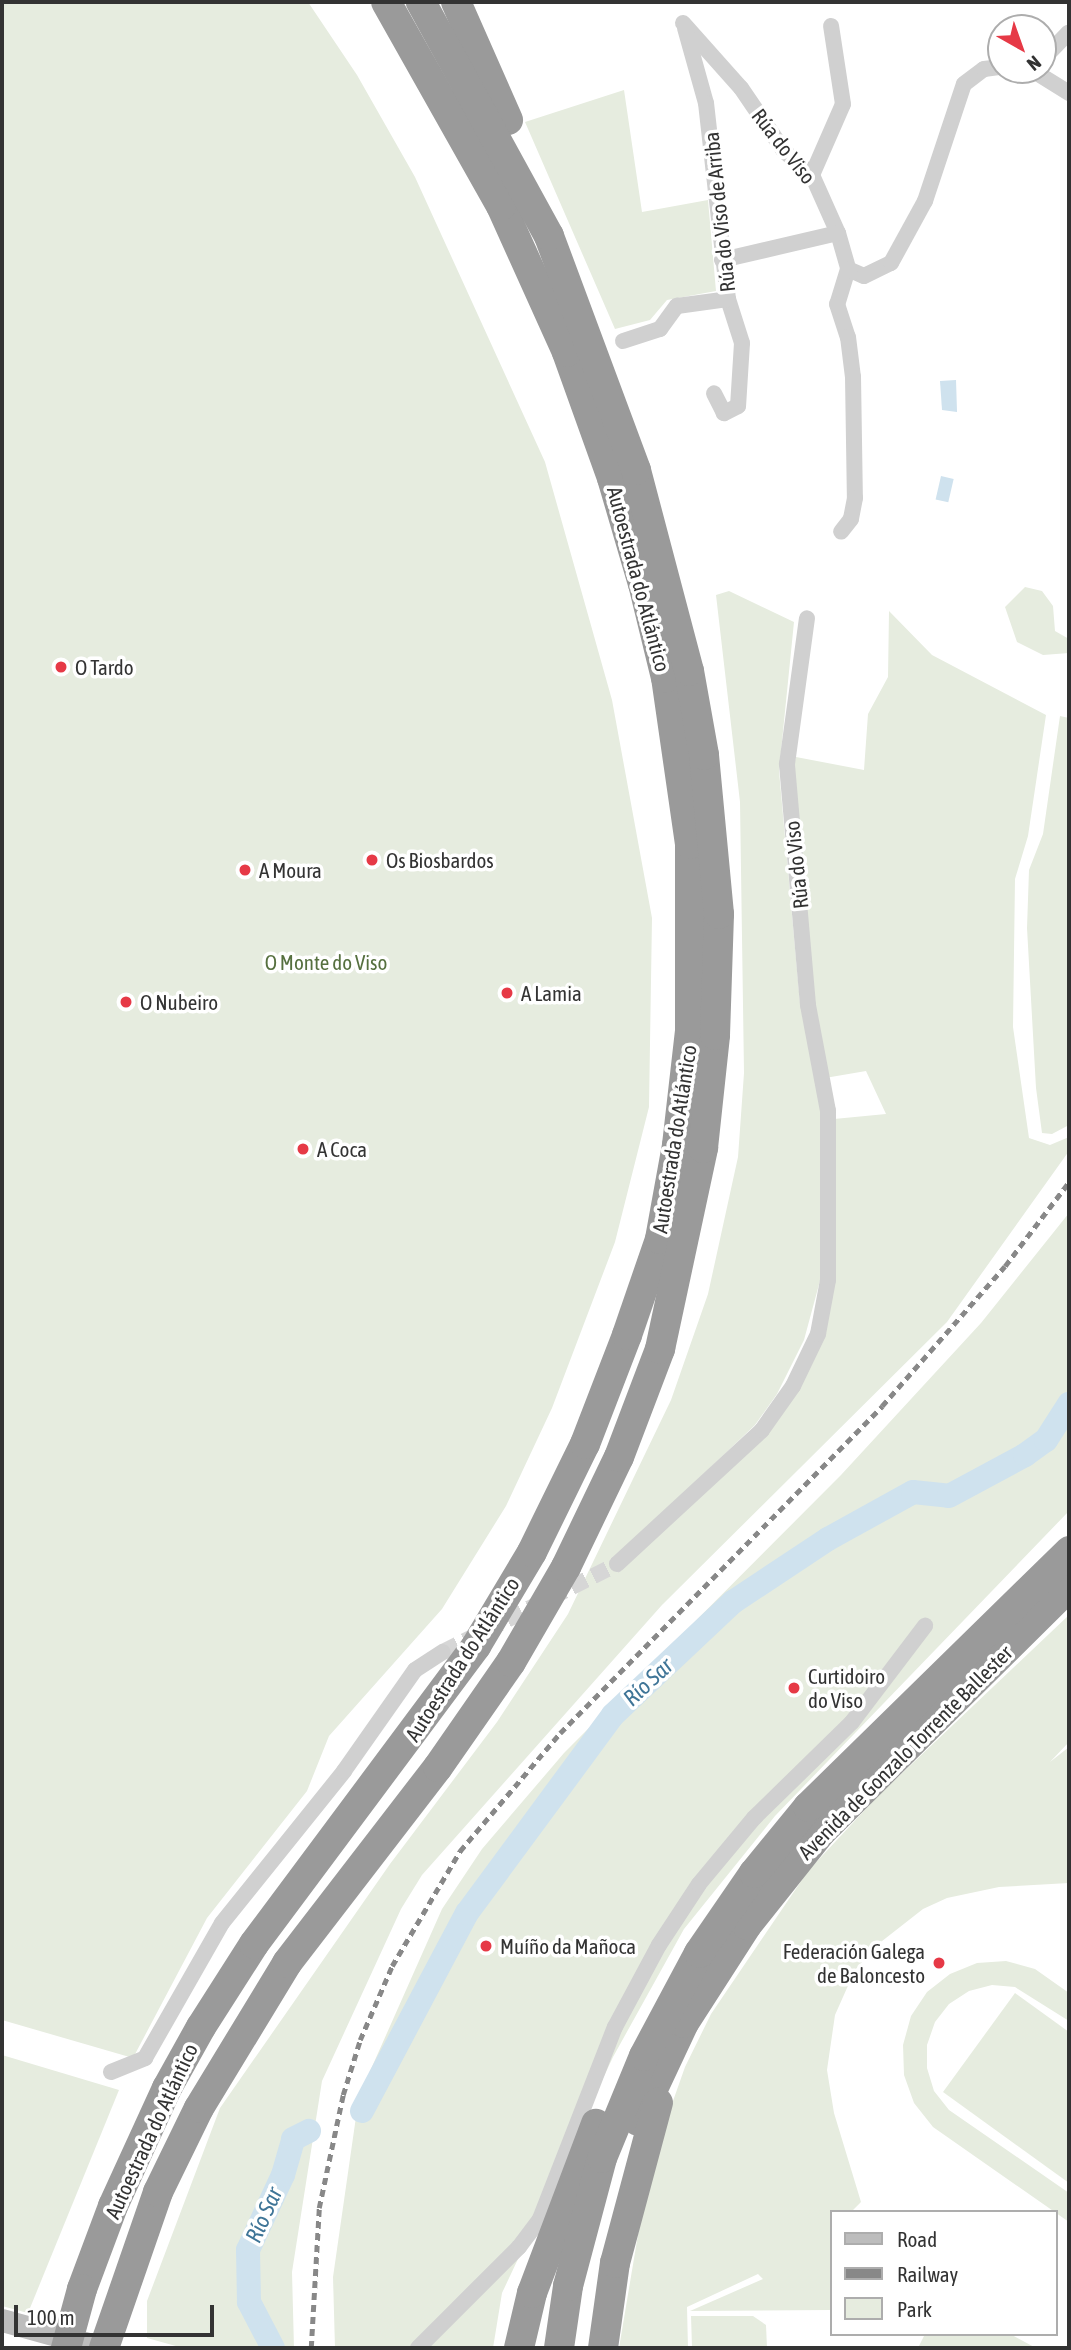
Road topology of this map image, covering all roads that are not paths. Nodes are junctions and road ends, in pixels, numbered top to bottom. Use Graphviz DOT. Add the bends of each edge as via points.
graph roads {
  1 [pos="386,2"];
  2 [pos="421,2"];
  3 [pos="456,2"];
  4 [pos="683,23"];
  5 [pos="831,26"];
  6 [pos="987,69"];
  7 [pos="812,175"];
  8 [pos="838,233"];
  9 [pos="549,236"];
  10 [pos="722,260"];
  11 [pos="848,269"];
  12 [pos="728,299"];
  13 [pos="623,341"];
  14 [pos="714,393"];
  15 [pos="841,532"];
  16 [pos="807,618"];
  17 [pos="1069,1551"];
  18 [pos="617,1564"];
  19 [pos="1069,1587"];
  20 [pos="925,1626"];
  21 [pos="443,1652"];
  22 [pos="684,2023"];
  23 [pos="644,2056"];
  24 [pos="111,2073"];
  25 [pos="12,2322"];
  26 [pos="66,2348"];
  27 [pos="104,2348"];
  28 [pos="418,2348"];
  29 [pos="519,2348"];
  30 [pos="559,2348"];
  31 [pos="578,2348"];
  32 [pos="603,2348"];
  1 -- 26 [label="highway, Autoestrada do Atlántico, bridge" via="501,206 567,352 612,478 643,584 666,678 690,844 690,1031 677,1144 660,1239 626,1335 585,1444 532,1552 476,1646 254,1944 201,2027 124,2182 82,2289"];
  2 -- 9 [label="highway, Autoestrada do Atlántico"];
  3 -- 9 [label="highway" via="508,121"];
  4 -- 7 [label="street, Rúa do Viso" via="740,89 784,151"];
  4 -- 10 [label="street, Rúa do Viso de Arriba" via="706,103"];
  5 -- 7 [label="street" via="843,104"];
  6 -- 11 [label="street" via="964,84 925,201 891,262 864,276"];
  7 -- 8 [label="street, Rúa do Viso"];
  8 -- 10 [label="street"];
  8 -- 11 [label="street, Rúa do Viso"];
  9 -- 27 [label="highway, Autoestrada do Atlántico" via="636,470 689,671 704,755 719,914 715,1034 703,1148 660,1349 619,1457 566,1567 511,1662 438,1767 287,1963 199,2108 158,2192"];
  10 -- 12 [label="street, Rúa do Viso de Arriba"];
  11 -- 15 [label="street" via="838,304 853,377 855,498 852,519"];
  12 -- 13 [label="street" via="677,306 660,329"];
  12 -- 14 [label="street, Rúa do Viso de Arriba" via="742,343 738,406 724,413"];
  16 -- 18 [label="street, Rúa do Viso" via="788,732 787,783 808,1005 828,1111 828,1280 818,1334 793,1387 762,1430"];
  17 -- 23 [label="highway, Avenida de Gonzalo Torrente Ballester" via="808,1807 754,1873 699,1953"];
  19 -- 22 [label="highway, Avenida de Gonzalo Torrente Ballester" via="821,1832 747,1925"];
  20 -- 28 [label="street" via="852,1722 754,1818 699,1884 659,1945 615,2027 540,2219 519,2247"];
  21 -- 24 [label="street" via="415,1670 344,1771 222,1923 145,2058"];
  22 -- 31 [label="highway, Avenida de Gonzalo Torrente Ballester" via="617,2176 598,2238"];
  22 -- 32 [label="highway" via="640,2161 615,2263"];
  23 -- 29 [label="highway" via="620,2078 589,2136 532,2293"];
  23 -- 30 [label="highway, Avenida de Gonzalo Torrente Ballester" via="602,2158 582,2225"];
  25 -- 27 [label="street"];
}
